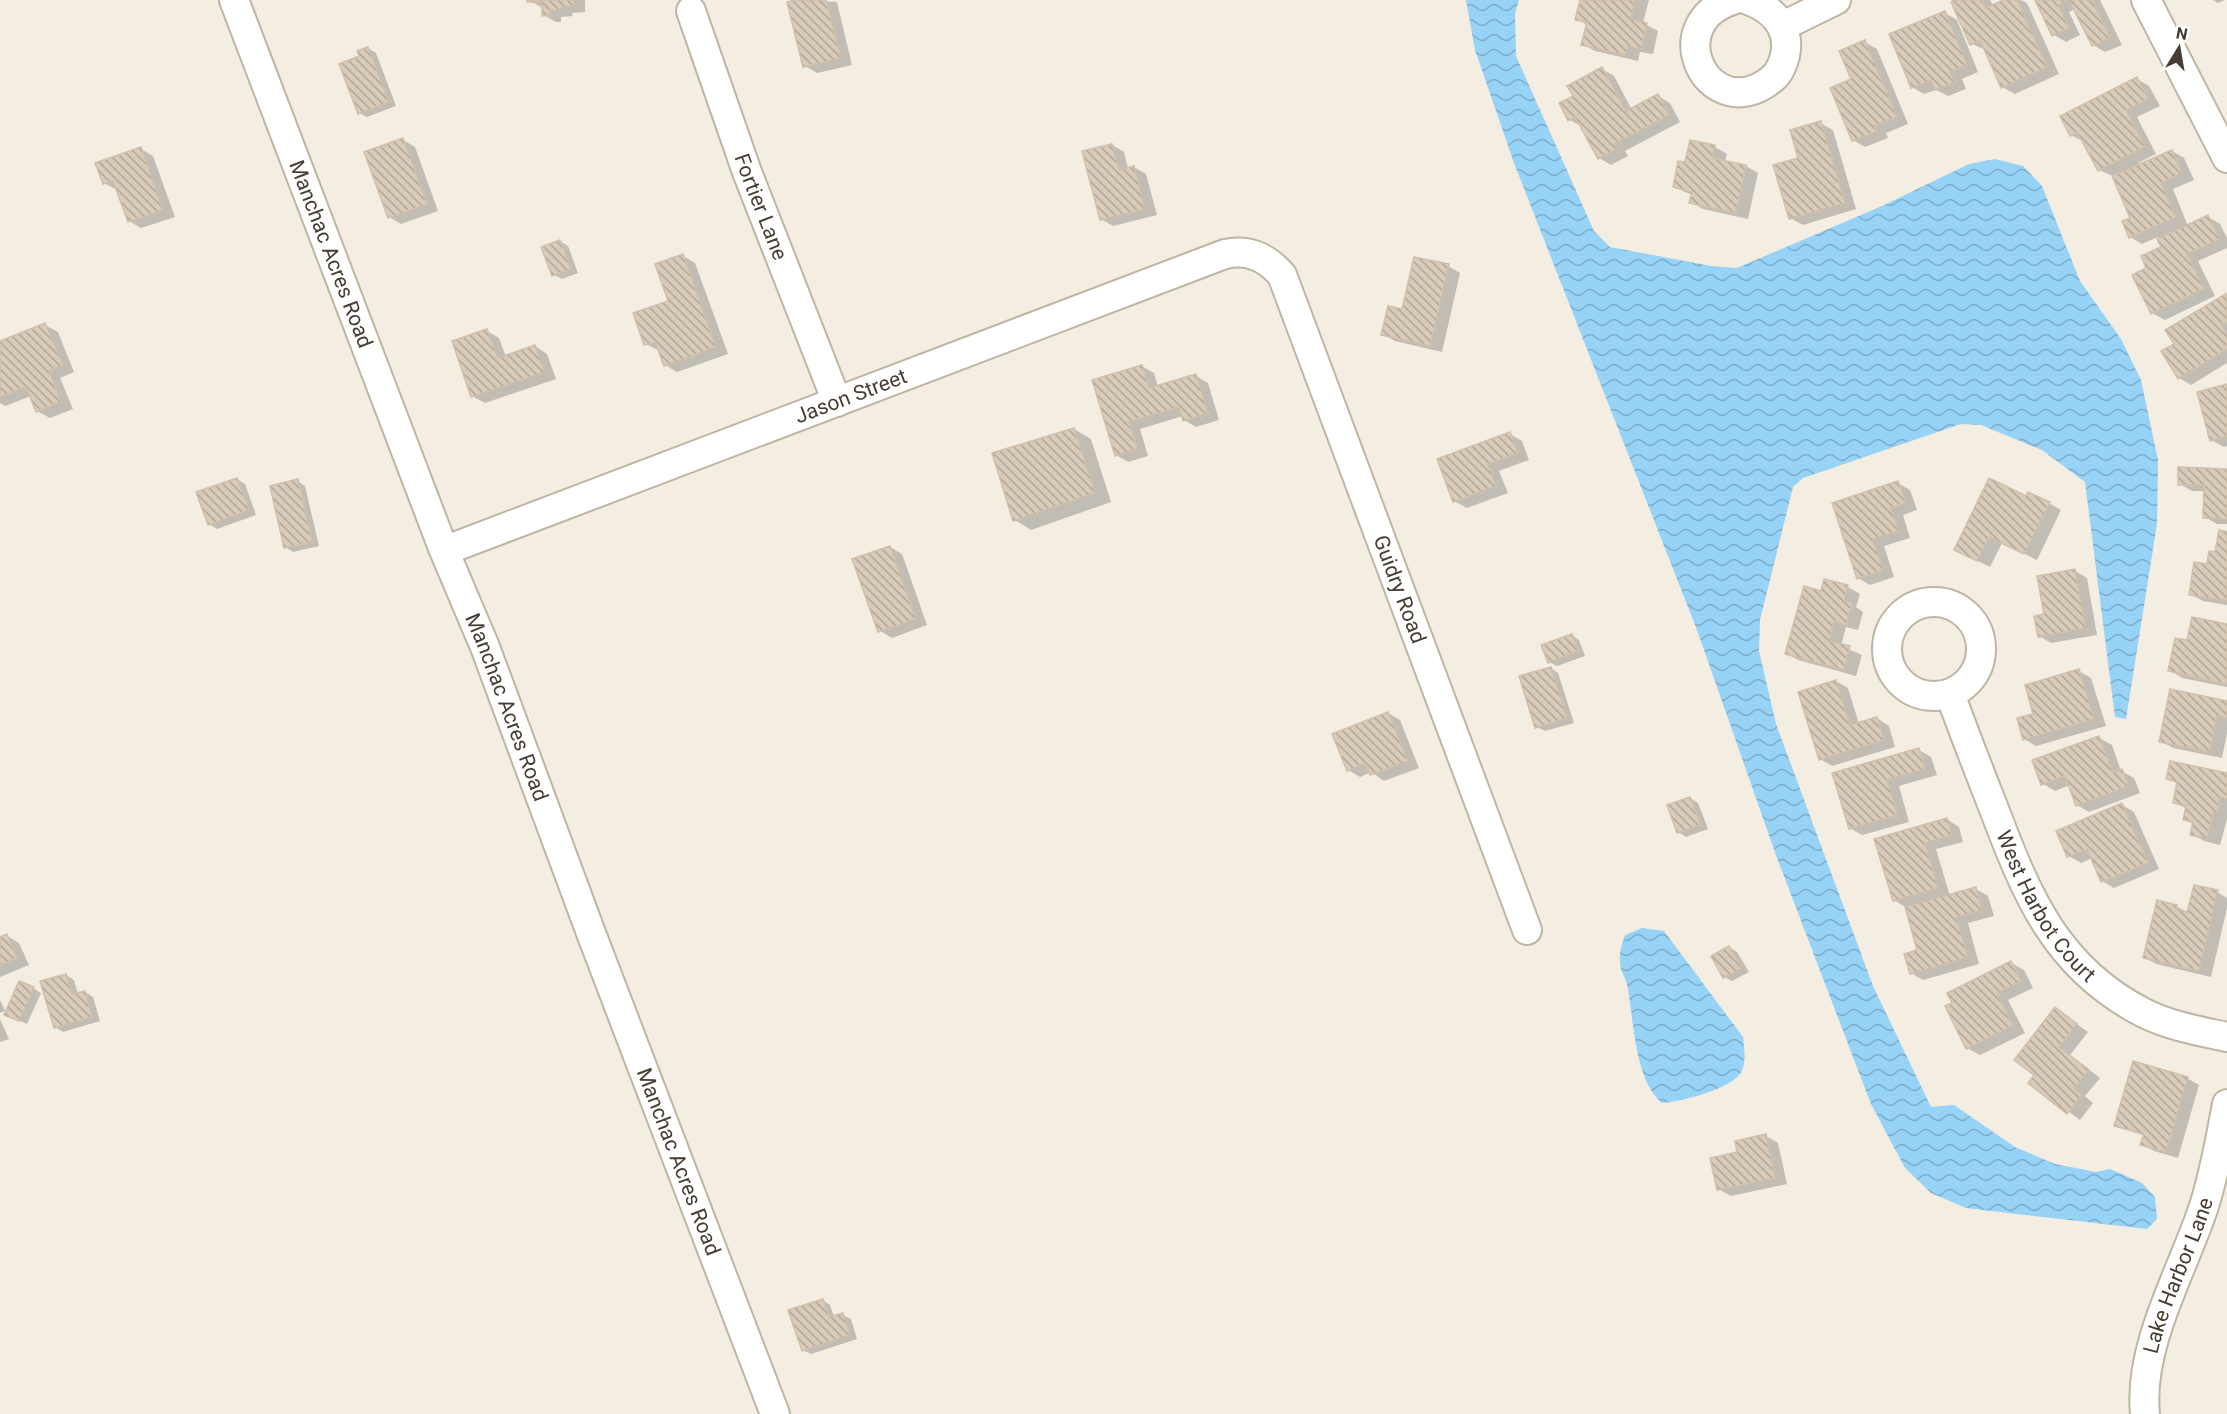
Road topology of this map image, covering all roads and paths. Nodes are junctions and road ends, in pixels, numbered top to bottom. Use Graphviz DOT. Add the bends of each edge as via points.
graph roads {
  1 [pos="234,0"];
  2 [pos="1733,0"];
  3 [pos="1748,0"];
  4 [pos="1836,0"];
  5 [pos="2146,0"];
  6 [pos="691,11"];
  7 [pos="1783,26"];
  8 [pos="2227,158"];
  9 [pos="1261,257"];
  10 [pos="837,402"];
  11 [pos="443,548"];
  12 [pos="1950,694"];
  13 [pos="1527,930"];
  14 [pos="2227,1037"];
  15 [pos="2227,1104"];
  16 [pos="775,1414"];
  17 [pos="2145,1414"];
  1 -- 11 [label="street, Manchac Acres Road"];
  2 -- 7 [label="street" via="1707,13 1695,39 1700,69 1724,89 1740,92 1769,82 1786,56"];
  3 -- 7 [label="street" via="1762,5"];
  4 -- 7 [label="street"];
  5 -- 8 [label="street"];
  6 -- 10 [label="street, Fortier Lane" via="747,172"];
  9 -- 10 [label="street, Jason Street" via="1249,252 1225,254"];
  9 -- 13 [label="street, Guidry Road" via="1282,275"];
  10 -- 11 [label="street, Jason Street" via="449,549"];
  11 -- 16 [label="street, Manchac Acres Road" via="485,647"];
  12 -- 14 [label="street, West Harbot Court" via="2030,900 2055,938 2081,968 2145,1014 2180,1027"];
  15 -- 17 [label="street, Lake Harbor Lane" via="2205,1202 2152,1345 2142,1393"];
}
